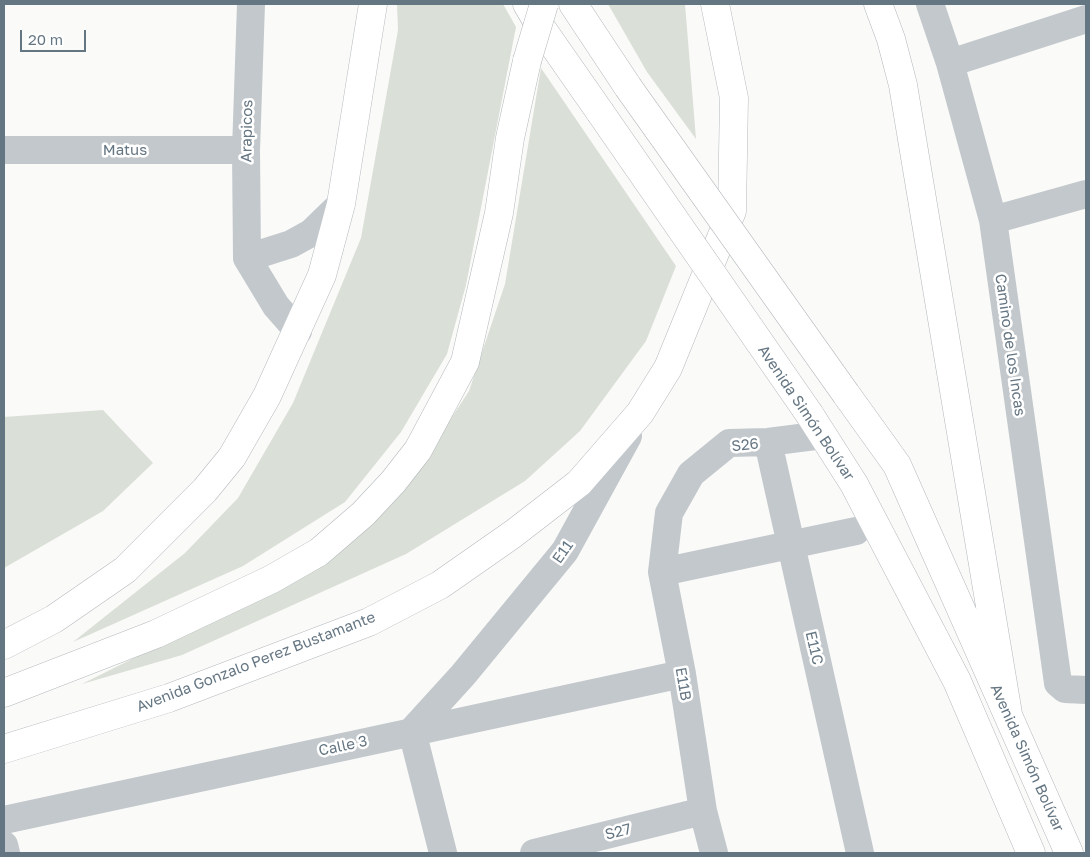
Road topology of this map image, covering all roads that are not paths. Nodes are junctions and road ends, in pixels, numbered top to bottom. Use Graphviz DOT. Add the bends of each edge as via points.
graph roads {
  1 [pos="251,4"];
  2 [pos="373,4"];
  3 [pos="527,4"];
  4 [pos="544,4"];
  5 [pos="573,4"];
  6 [pos="715,4"];
  7 [pos="878,4"];
  8 [pos="930,4"];
  9 [pos="1086,19"];
  10 [pos="950,63"];
  11 [pos="4,150"];
  12 [pos="246,150"];
  13 [pos="1086,194"];
  14 [pos="341,204"];
  15 [pos="993,220"];
  16 [pos="247,258"];
  17 [pos="298,330"];
  18 [pos="640,413"];
  19 [pos="817,425"];
  20 [pos="768,442"];
  21 [pos="669,514"];
  22 [pos="856,531"];
  23 [pos="791,545"];
  24 [pos="662,572"];
  25 [pos="4,645"];
  26 [pos="682,674"];
  27 [pos="462,675"];
  28 [pos="1076,690"];
  29 [pos="4,694"];
  30 [pos="1008,714"];
  31 [pos="464,722"];
  32 [pos="412,731"];
  33 [pos="4,749"];
  34 [pos="703,811"];
  35 [pos="4,820"];
  36 [pos="4,845"];
  37 [pos="6,853"];
  38 [pos="444,853"];
  39 [pos="534,853"];
  40 [pos="714,853"];
  41 [pos="860,853"];
  42 [pos="1031,853"];
  43 [pos="1069,853"];
  1 -- 12 [label="street, Arapicos"];
  2 -- 14 [label="main road"];
  3 -- 19 [label="main road, Avenida Simón Bolívar, bridge"];
  4 -- 29 [label="main road, bridge" via="510,138 499,212 465,362 418,450 363,514 319,552 272,579 156,634"];
  5 -- 30 [label="main road, Avenida Simón Bolívar, bridge" via="897,465"];
  6 -- 18 [label="main road, Avenida Gonzalo Perez Bustamante" via="734,98 732,211 668,368"];
  7 -- 30 [label="main road" via="903,85"];
  8 -- 10 [label="street, Camino de los Incas"];
  9 -- 10 [label="street"];
  10 -- 15 [label="street, Camino de los Incas"];
  11 -- 12 [label="street, Matus"];
  12 -- 16 [label="street, Arapicos"];
  13 -- 15 [label="street"];
  14 -- 16 [label="street" via="311,233 291,244"];
  14 -- 17 [label="main road" via="322,275"];
  15 -- 28 [label="street, Camino de los Incas" via="1058,683"];
  16 -- 17 [label="street" via="276,306"];
  17 -- 25 [label="main road" via="232,457 205,490 125,570 54,619"];
  18 -- 27 [label="street, E11" via="566,551"];
  18 -- 33 [label="main road, Avenida Gonzalo Perez Bustamante" via="579,483 440,585 369,622 169,698"];
  19 -- 20 [label="street, S26"];
  19 -- 42 [label="main road, Avenida Simón Bolívar" via="854,484 957,681"];
  20 -- 21 [label="street, S26" via="729,443 691,474"];
  20 -- 23 [label="street, E11C"];
  21 -- 24 [label="street, E11B"];
  22 -- 23 [label="street"];
  23 -- 24 [label="street"];
  23 -- 41 [label="street, E11C"];
  24 -- 26 [label="street, E11B"];
  26 -- 31 [label="street, Calle 3"];
  26 -- 34 [label="street, E11B"];
  27 -- 31 [label="street, E11" via="457,708"];
  27 -- 32 [label="street, E11"];
  30 -- 43 [label="main road, Avenida Simón Bolívar"];
  31 -- 32 [label="street, Calle 3"];
  32 -- 35 [label="street, Calle 3"];
  32 -- 38 [label="street"];
  34 -- 39 [label="street, S27"];
  34 -- 40 [label="street, E11B"];
  36 -- 37 [label="street"];
}
